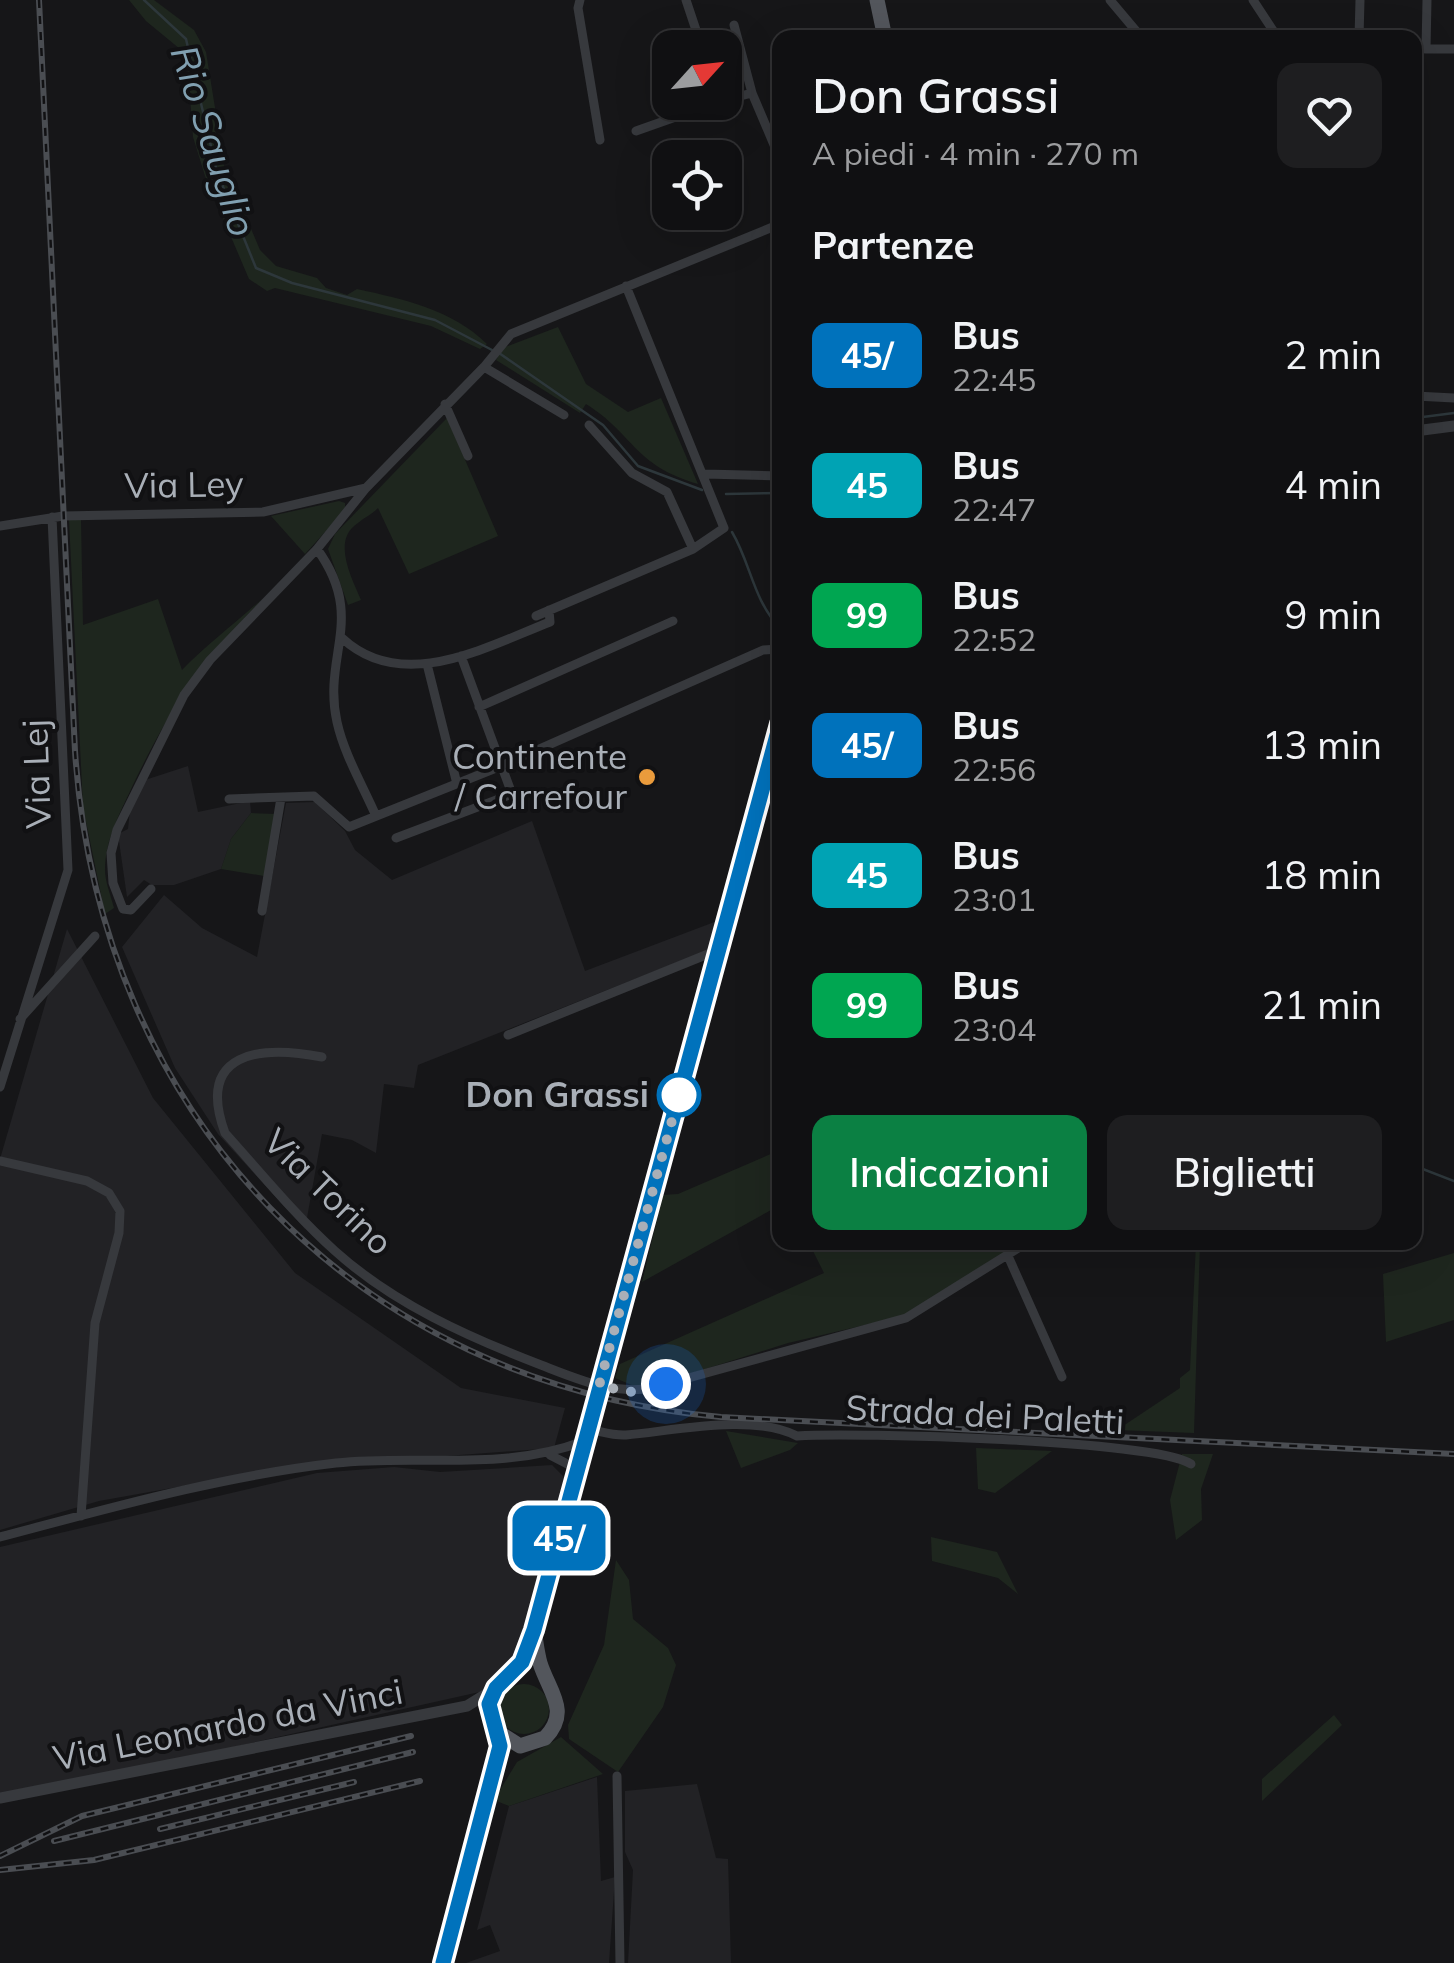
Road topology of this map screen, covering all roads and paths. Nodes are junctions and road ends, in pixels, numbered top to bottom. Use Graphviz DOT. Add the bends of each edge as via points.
graph roads {
  1 [pos="580,0"];
  2 [pos="686,0"];
  3 [pos="877,0"];
  4 [pos="1110,0"];
  5 [pos="1253,0"];
  6 [pos="1360,0"];
  7 [pos="1426,0"];
  8 [pos="734,24"];
  9 [pos="696,30"];
  10 [pos="884,30"];
  11 [pos="1135,30"];
  12 [pos="1273,30"];
  13 [pos="1359,30"];
  14 [pos="1422,38"];
  15 [pos="1422,48"];
  16 [pos="1454,50"];
  17 [pos="752,93"];
  18 [pos="742,96"];
  19 [pos="667,120"];
  20 [pos="636,131"];
  21 [pos="600,140"];
  22 [pos="772,140"];
  23 [pos="772,227"];
  24 [pos="626,286"];
  25 [pos="484,367"];
  26 [pos="1422,396"];
  27 [pos="1454,398"];
  28 [pos="446,404"];
  29 [pos="564,415"];
  30 [pos="589,424"];
  31 [pos="1454,426"];
  32 [pos="1422,429"];
  33 [pos="468,456"];
  34 [pos="705,474"];
  35 [pos="772,476"];
  36 [pos="366,488"];
  37 [pos="52,518"];
  38 [pos="0,526"];
  39 [pos="317,549"];
  40 [pos="692,549"];
  41 [pos="549,610"];
  42 [pos="536,616"];
  43 [pos="673,621"];
  44 [pos="342,638"];
  45 [pos="772,649"];
  46 [pos="461,656"];
  47 [pos="426,664"];
  48 [pos="478,707"];
  49 [pos="772,753"];
  50 [pos="501,766"];
  51 [pos="457,784"];
  52 [pos="281,798"];
  53 [pos="229,799"];
  54 [pos="376,816"];
  55 [pos="396,838"];
  56 [pos="151,888"];
  57 [pos="262,911"];
  58 [pos="94,936"];
  59 [pos="718,950"];
  60 [pos="18,1021"];
  61 [pos="508,1036"];
  62 [pos="322,1057"];
  63 [pos="0,1087"];
  64 [pos="0,1161"];
  65 [pos="1017,1250"];
  66 [pos="1008,1256"];
  67 [pos="1062,1377"];
  68 [pos="599,1386"];
  69 [pos="586,1435"];
  70 [pos="550,1454"];
  71 [pos="1191,1464"];
  72 [pos="577,1469"];
  73 [pos="81,1516"];
  74 [pos="0,1537"];
  75 [pos="534,1630"];
  76 [pos="500,1684"];
  77 [pos="550,1687"];
  78 [pos="466,1706"];
  79 [pos="495,1730"];
  80 [pos="529,1745"];
  81 [pos="617,1776"];
  82 [pos="493,1781"];
  83 [pos="0,1798"];
  84 [pos="443,1963"];
  85 [pos="620,1963"];
  1 -- 21 [label="street"];
  2 -- 9 [label="street"];
  3 -- 10 [label="main road"];
  4 -- 11 [label="street"];
  5 -- 12 [label="street"];
  6 -- 13 [label="street"];
  7 -- 14 [label="street"];
  8 -- 17 [label="street"];
  15 -- 16 [label="street"];
  17 -- 18 [label="street"];
  17 -- 22 [label="street"];
  19 -- 20 [label="street"];
  23 -- 24 [label="street"];
  24 -- 25 [label="street" via="511,334"];
  24 -- 34 [label="street"];
  25 -- 28 [label="street"];
  25 -- 29 [label="street"];
  26 -- 27 [label="street"];
  28 -- 33 [label="street"];
  28 -- 36 [label="street"];
  30 -- 40 [label="street" via="632,473 667,492"];
  31 -- 32 [label="street"];
  34 -- 35 [label="street"];
  34 -- 40 [label="street" via="724,528"];
  36 -- 37 [label="street, Via Ley" via="263,512"];
  36 -- 39 [label="street"];
  37 -- 38 [label="street, Via Ley"];
  37 -- 60 [label="street, Via Lej" via="68,870"];
  39 -- 44 [label="street" via="340,590"];
  39 -- 56 [label="street" via="210,660 158,740 111,853 122,909 130,910"];
  40 -- 41 [label="street"];
  41 -- 42 [label="street"];
  41 -- 46 [label="street" via="550,622"];
  43 -- 48 [label="street"];
  44 -- 47 [label="street" via="392,666"];
  44 -- 54 [label="street" via="337,723"];
  45 -- 50 [label="street"];
  46 -- 47 [label="street"];
  46 -- 48 [label="street"];
  47 -- 51 [label="street"];
  48 -- 50 [label="street"];
  49 -- 59 [label="main road"];
  50 -- 51 [label="street"];
  50 -- 55 [label="street" via="512,794"];
  51 -- 54 [label="street"];
  52 -- 53 [label="street"];
  52 -- 54 [label="street" via="314,796 349,827"];
  52 -- 57 [label="street"];
  58 -- 60 [label="street"];
  59 -- 61 [label="street"];
  59 -- 68 [label="main road"];
  60 -- 63 [label="street, Via Lej"];
  62 -- 68 [label="street, Via Torino" via="280,1048 231,1064 217,1112 225,1134 336,1252 392,1292 451,1329"];
  64 -- 73 [label="street" via="87,1180 109,1193 120,1212 95,1323"];
  65 -- 66 [label="street"];
  66 -- 67 [label="street"];
  66 -- 68 [label="street" via="906,1318 652,1388"];
  68 -- 69 [label="main road"];
  69 -- 70 [label="street"];
  69 -- 71 [label="street, Strada dei Paletti" via="717,1427 1085,1446 1170,1454"];
  69 -- 72 [label="main road"];
  70 -- 72 [label="street"];
  70 -- 73 [label="street" via="434,1464 337,1463"];
  72 -- 75 [label="main road"];
  73 -- 74 [label="street"];
  75 -- 76 [label="main road" via="522,1662"];
  75 -- 77 [label="main road"];
  76 -- 77 [label="main road" via="529,1676"];
  76 -- 78 [label="street, Via Leonardo da Vinci"];
  76 -- 79 [label="main road" via="489,1704"];
  77 -- 80 [label="main road" via="558,1720 545,1738"];
  78 -- 79 [label="street"];
  78 -- 83 [label="street, Via Leonardo da Vinci"];
  79 -- 80 [label="main road"];
  79 -- 82 [label="main road"];
  80 -- 82 [label="main road"];
  81 -- 85 [label="street"];
  82 -- 84 [label="main road"];
}
